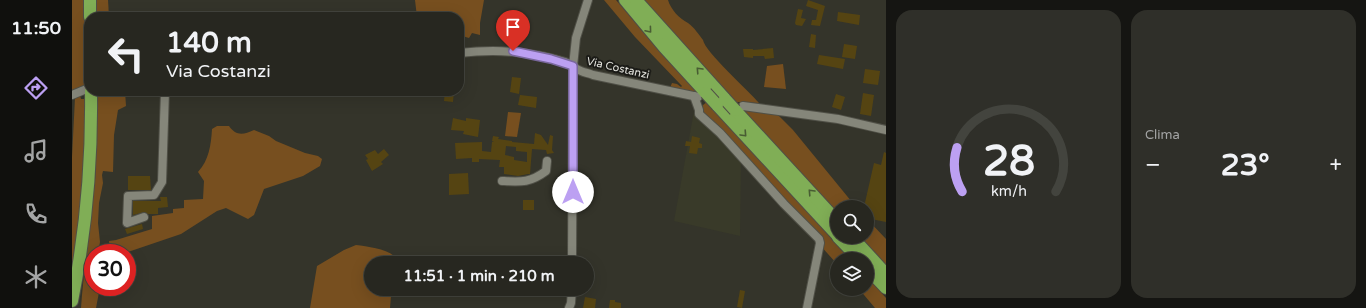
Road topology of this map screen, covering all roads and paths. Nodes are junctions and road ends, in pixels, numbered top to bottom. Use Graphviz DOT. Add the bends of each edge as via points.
graph roads {
  1 [pos="90,0"];
  2 [pos="588,0"];
  3 [pos="625,0"];
  4 [pos="636,0"];
  5 [pos="90,12"];
  6 [pos="464,53"];
  7 [pos="573,66"];
  8 [pos="84,92"];
  9 [pos="72,95"];
  10 [pos="701,95"];
  11 [pos="91,96"];
  12 [pos="165,96"];
  13 [pos="721,102"];
  14 [pos="739,108"];
  15 [pos="886,130"];
  16 [pos="547,161"];
  17 [pos="502,181"];
  18 [pos="830,212"];
  19 [pos="144,218"];
  20 [pos="830,227"];
  21 [pos="845,244"];
  22 [pos="858,244"];
  23 [pos="853,252"];
  24 [pos="572,256"];
  25 [pos="886,274"];
  26 [pos="874,275"];
  27 [pos="76,278"];
  28 [pos="886,288"];
  29 [pos="572,296"];
  30 [pos="72,301"];
  31 [pos="77,308"];
  32 [pos="569,308"];
  33 [pos="808,308"];
  1 -- 5 [label="highway"];
  2 -- 7 [label="street" via="576,38"];
  3 -- 10 [label="highway, one-way"];
  13 -- 4 [label="highway, one-way"];
  6 -- 7 [label="street, Via Costanzi" via="494,50 518,52"];
  7 -- 10 [label="street, Via Costanzi" via="593,75"];
  7 -- 24 [label="street"];
  8 -- 9 [label="street"];
  10 -- 13 [label="highway, bridge"];
  10 -- 33 [label="street" via="699,114 819,239"];
  11 -- 27 [label="highway" via="88,190"];
  12 -- 19 [label="street" via="162,182 154,195 128,196 127,223"];
  13 -- 14 [label="highway, bridge"];
  13 -- 20 [label="highway, one-way"];
  14 -- 15 [label="street" via="838,119"];
  18 -- 14 [label="highway, one-way"];
  16 -- 17 [label="street" via="546,171 528,181"];
  21 -- 23 [label="highway"];
  22 -- 25 [label="highway"];
  26 -- 28 [label="highway"];
  27 -- 30 [label="highway"];
  27 -- 31 [label="highway"];
  29 -- 32 [label="street"];
}
